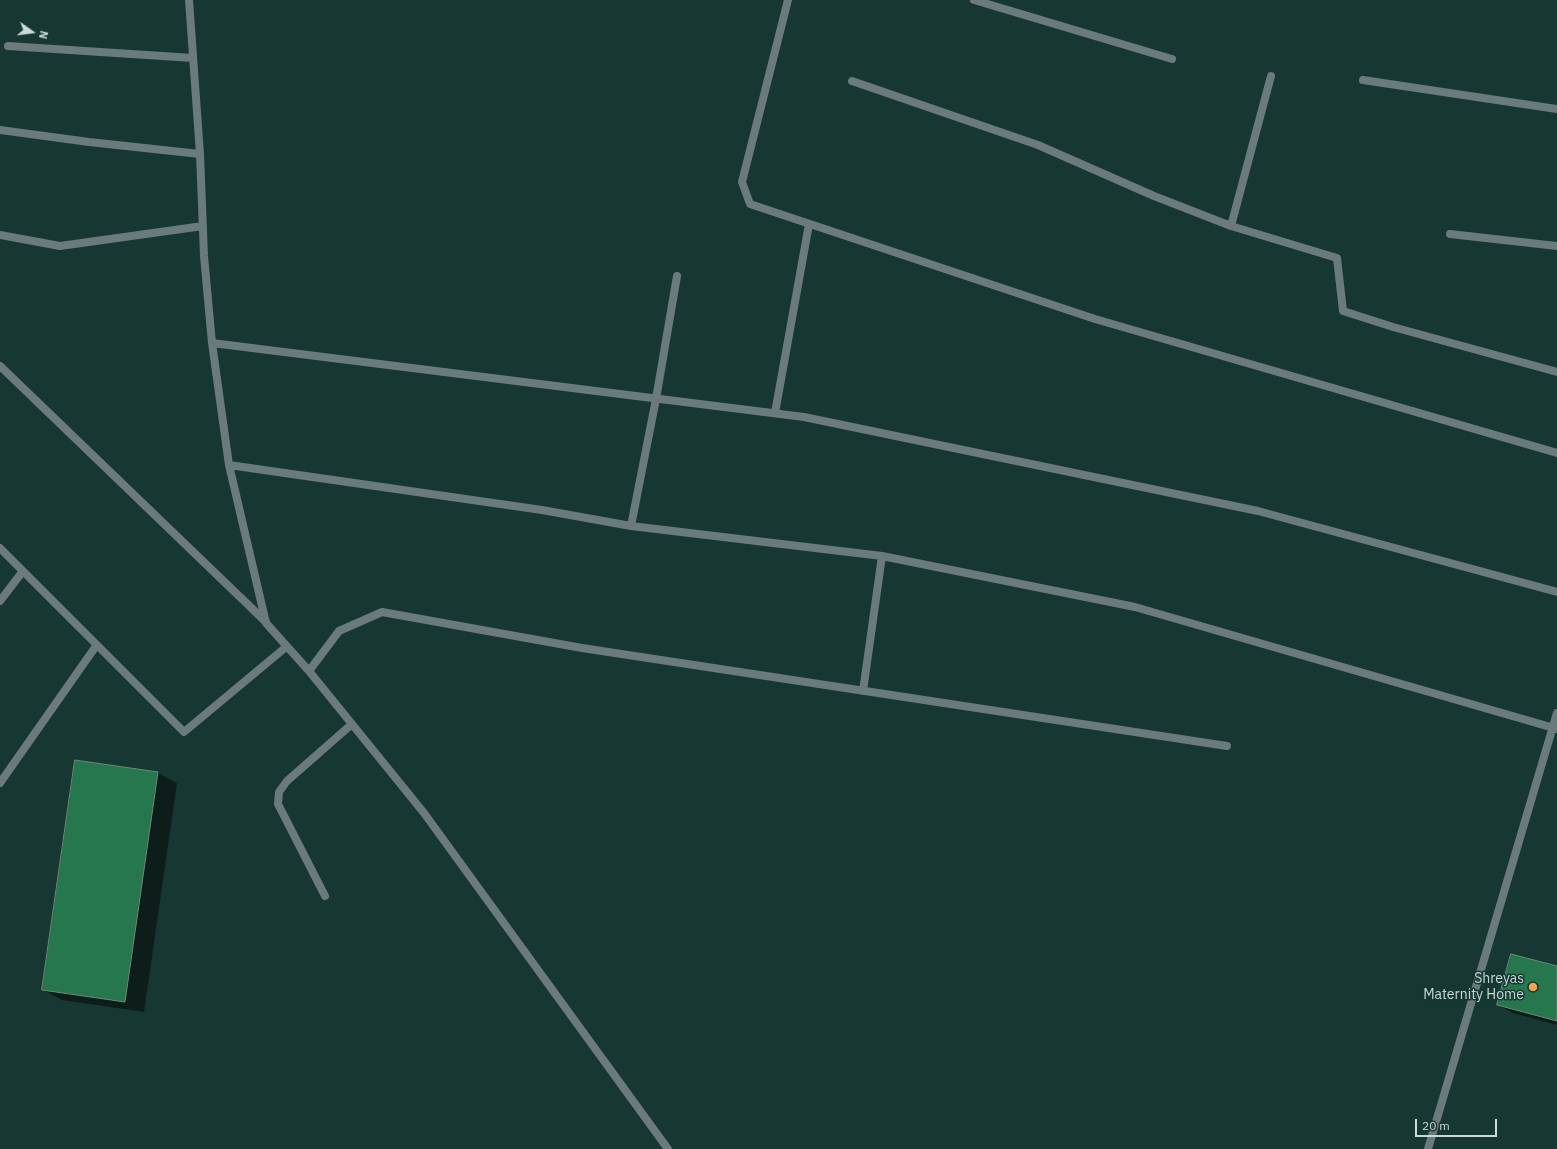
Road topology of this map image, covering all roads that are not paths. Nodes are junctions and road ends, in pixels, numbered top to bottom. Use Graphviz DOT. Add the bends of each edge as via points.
graph roads {
  1 [pos="189,0"];
  2 [pos="788,0"];
  3 [pos="974,0"];
  4 [pos="8,46"];
  5 [pos="194,58"];
  6 [pos="1172,59"];
  7 [pos="1271,76"];
  8 [pos="1363,80"];
  9 [pos="852,81"];
  10 [pos="1557,109"];
  11 [pos="0,130"];
  12 [pos="200,154"];
  13 [pos="809,224"];
  14 [pos="203,226"];
  15 [pos="1231,226"];
  16 [pos="1450,234"];
  17 [pos="0,235"];
  18 [pos="1557,246"];
  19 [pos="677,276"];
  20 [pos="212,343"];
  21 [pos="0,366"];
  22 [pos="1557,372"];
  23 [pos="656,398"];
  24 [pos="775,413"];
  25 [pos="1557,453"];
  26 [pos="229,465"];
  27 [pos="631,526"];
  28 [pos="0,548"];
  29 [pos="882,556"];
  30 [pos="23,571"];
  31 [pos="1557,592"];
  32 [pos="0,601"];
  33 [pos="266,623"];
  34 [pos="96,646"];
  35 [pos="286,647"];
  36 [pos="309,671"];
  37 [pos="863,691"];
  38 [pos="1557,713"];
  39 [pos="352,724"];
  40 [pos="1555,728"];
  41 [pos="1227,746"];
  42 [pos="0,783"];
  43 [pos="326,896"];
  44 [pos="668,1149"];
  45 [pos="1428,1149"];
  1 -- 5 [label="street"];
  2 -- 13 [label="street" via="742,182 750,204"];
  3 -- 6 [label="street"];
  4 -- 5 [label="street"];
  5 -- 12 [label="street"];
  7 -- 15 [label="street"];
  8 -- 10 [label="street"];
  9 -- 15 [label="street" via="1038,145 1154,196"];
  11 -- 12 [label="street"];
  12 -- 14 [label="street"];
  13 -- 24 [label="street"];
  13 -- 25 [label="street" via="1095,319"];
  14 -- 17 [label="street" via="60,246"];
  14 -- 20 [label="street"];
  15 -- 22 [label="street" via="1337,258 1343,311"];
  16 -- 18 [label="street"];
  19 -- 23 [label="street"];
  20 -- 23 [label="street"];
  20 -- 26 [label="street"];
  21 -- 33 [label="street"];
  23 -- 24 [label="street"];
  23 -- 27 [label="street"];
  24 -- 31 [label="street" via="1258,511"];
  26 -- 27 [label="street" via="542,510"];
  26 -- 33 [label="street"];
  27 -- 29 [label="street"];
  28 -- 30 [label="street"];
  29 -- 37 [label="street"];
  29 -- 40 [label="street" via="1135,607"];
  30 -- 32 [label="street"];
  30 -- 34 [label="street"];
  33 -- 35 [label="street"];
  34 -- 35 [label="street" via="184,732"];
  34 -- 42 [label="street"];
  35 -- 36 [label="street"];
  36 -- 37 [label="street" via="339,631 382,612 582,648"];
  36 -- 39 [label="street"];
  37 -- 41 [label="street"];
  38 -- 40 [label="street"];
  39 -- 43 [label="street" via="287,781 279,792 278,804"];
  39 -- 44 [label="street" via="424,813"];
  40 -- 45 [label="street"];
}
